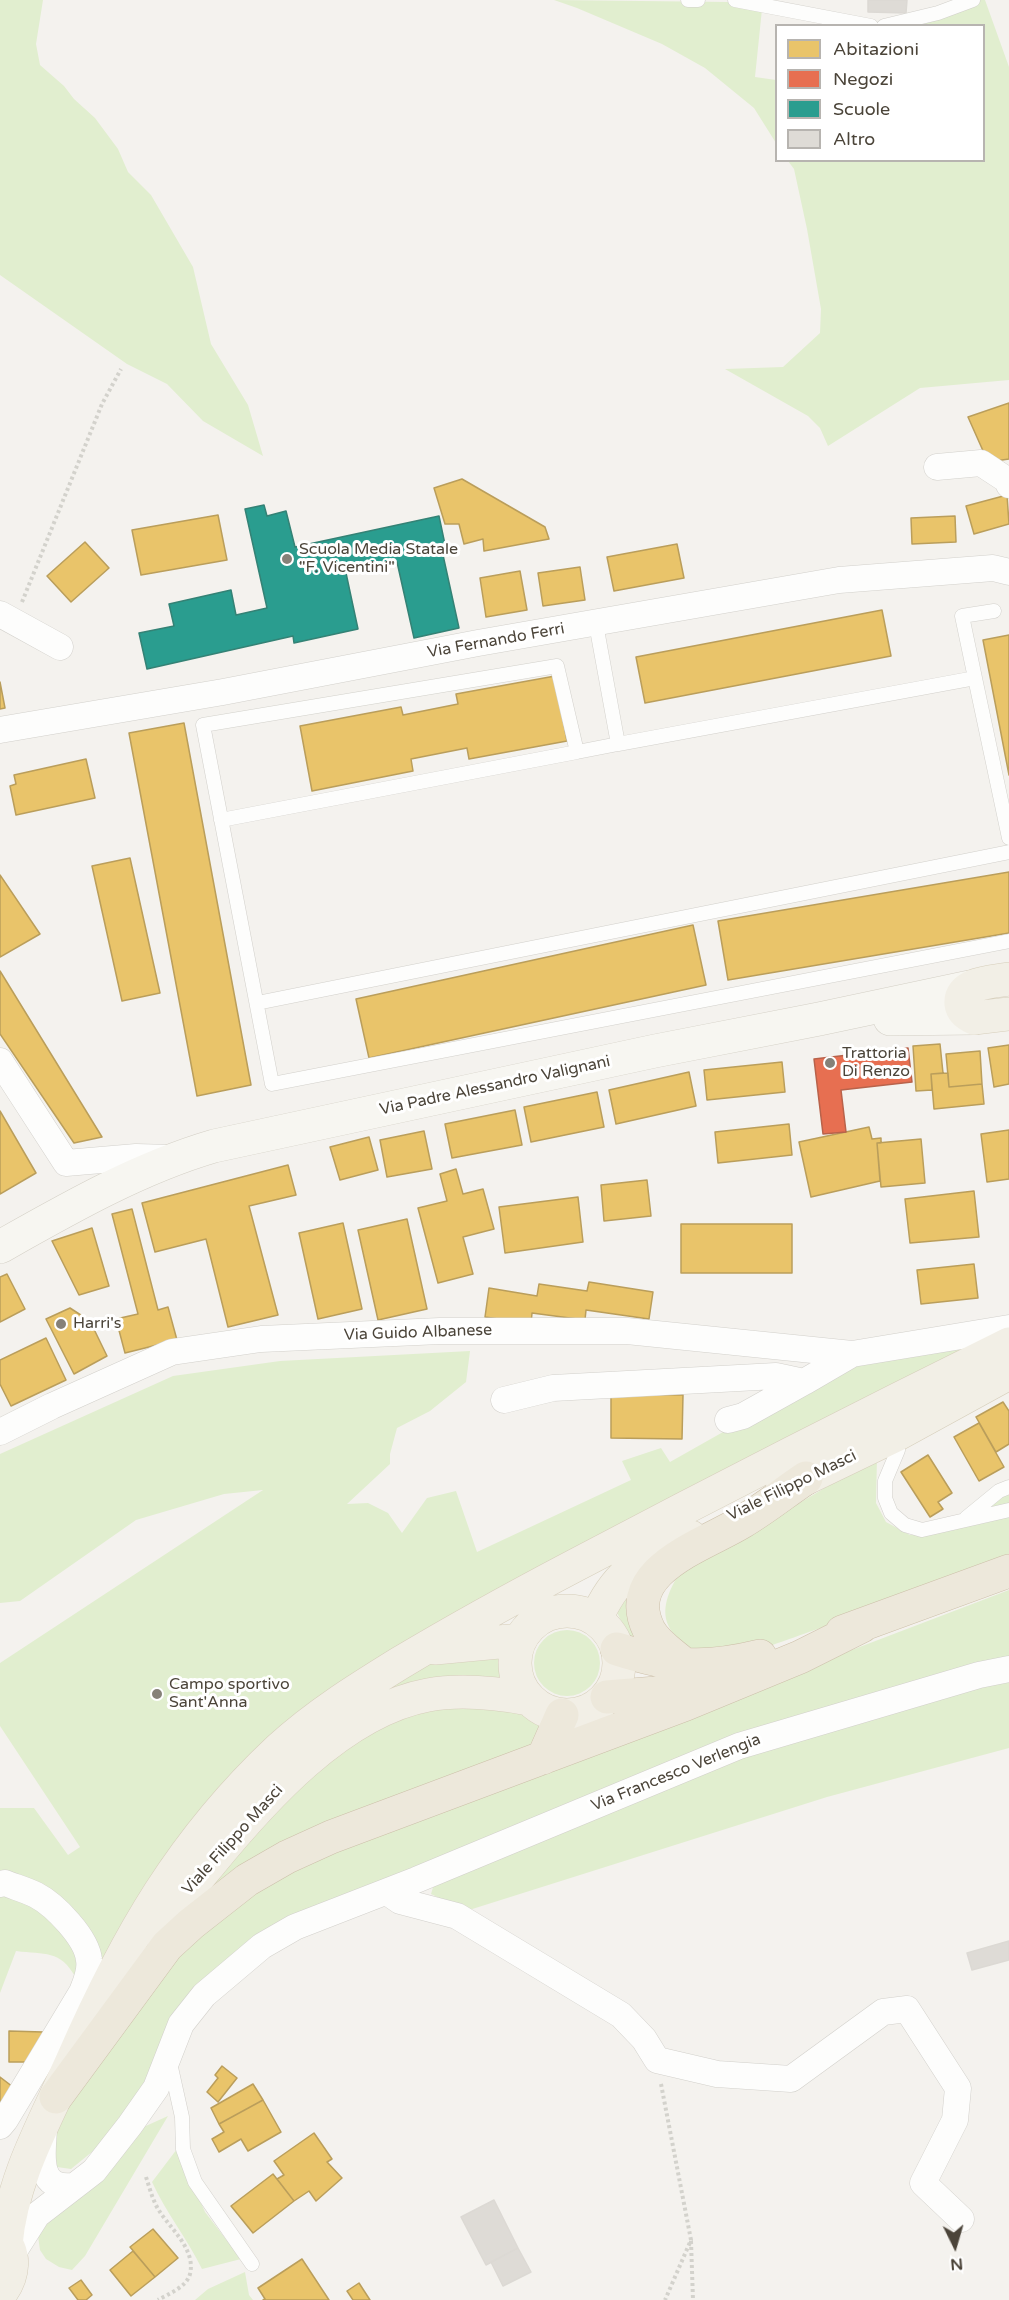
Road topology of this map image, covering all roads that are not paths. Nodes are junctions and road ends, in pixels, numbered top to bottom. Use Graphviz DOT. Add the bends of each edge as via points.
graph roads {
  1 [pos="688,0"];
  2 [pos="698,0"];
  3 [pos="735,0"];
  4 [pos="973,0"];
  5 [pos="861,24"];
  6 [pos="892,24"];
  7 [pos="937,467"];
  8 [pos="1009,485"];
  9 [pos="1004,567"];
  10 [pos="994,611"];
  11 [pos="4,621"];
  12 [pos="596,624"];
  13 [pos="60,647"];
  14 [pos="975,678"];
  15 [pos="0,730"];
  16 [pos="618,744"];
  17 [pos="577,752"];
  18 [pos="221,820"];
  19 [pos="1009,838"];
  20 [pos="1009,852"];
  21 [pos="1009,941"];
  22 [pos="1009,979"];
  23 [pos="972,1002"];
  24 [pos="256,1003"];
  25 [pos="1009,1014"];
  26 [pos="0,1061"];
  27 [pos="174,1158"];
  28 [pos="0,1246"];
  29 [pos="1009,1328"];
  30 [pos="1009,1344"];
  31 [pos="852,1354"];
  32 [pos="1009,1373"];
  33 [pos="942,1377"];
  34 [pos="804,1382"];
  35 [pos="504,1400"];
  36 [pos="728,1420"];
  37 [pos="904,1420"];
  38 [pos="0,1432"];
  39 [pos="806,1478"];
  40 [pos="1009,1486"];
  41 [pos="1009,1510"];
  42 [pos="962,1521"];
  43 [pos="610,1547"];
  44 [pos="1009,1571"];
  45 [pos="559,1612"];
  46 [pos="596,1619"];
  47 [pos="862,1626"];
  48 [pos="520,1640"];
  49 [pos="617,1649"];
  50 [pos="422,1650"];
  51 [pos="685,1665"];
  52 [pos="1009,1669"];
  53 [pos="730,1684"];
  54 [pos="607,1696"];
  55 [pos="529,1698"];
  56 [pos="562,1715"];
  57 [pos="543,1758"];
  58 [pos="0,1884"];
  59 [pos="387,1892"];
  60 [pos="168,2056"];
  61 [pos="51,2109"];
  62 [pos="0,2126"];
  63 [pos="25,2163"];
  64 [pos="73,2186"];
  65 [pos="0,2199"];
  66 [pos="961,2219"];
  67 [pos="6,2245"];
  68 [pos="252,2264"];
  69 [pos="0,2294"];
  1 -- 2 [label="lane"];
  3 -- 5 [label="lane"];
  4 -- 6 [label="lane"];
  7 -- 8 [label="street" via="981,463"];
  9 -- 12 [label="street, Via Fernando Ferri" via="839,580"];
  10 -- 14 [label="lane" via="962,616"];
  11 -- 13 [label="street"];
  12 -- 15 [label="street, Via Fernando Ferri"];
  12 -- 16 [label="lane"];
  14 -- 16 [label="lane"];
  14 -- 19 [label="lane"];
  16 -- 17 [label="lane"];
  17 -- 18 [label="lane"];
  17 -- 18 [label="lane" via="557,666 203,725"];
  18 -- 24 [label="lane"];
  20 -- 24 [label="lane"];
  21 -- 24 [label="lane" via="272,1084"];
  22 -- 23 [label="main road, Via Padre Alessandro Valignani"];
  23 -- 25 [label="main road"];
  23 -- 27 [label="street, Via Padre Alessandro Valignani" via="819,1020 655,1051 226,1143"];
  26 -- 27 [label="street" via="66,1163 136,1156"];
  27 -- 28 [label="street, Via Padre Alessandro Valignani"];
  29 -- 31 [label="street, Via Guido Albanese"];
  30 -- 33 [label="main road, Viale Filippo Masci"];
  31 -- 34 [label="street, Via Guido Albanese"];
  31 -- 38 [label="street, Via Guido Albanese" via="627,1331 440,1331 261,1339 172,1352"];
  32 -- 37 [label="main road, Viale Filippo Masci"];
  33 -- 37 [label="lane" via="916,1400"];
  33 -- 43 [label="main road, Viale Filippo Masci"];
  34 -- 35 [label="street" via="776,1376 553,1388"];
  34 -- 36 [label="street" via="743,1416"];
  37 -- 39 [label="main road, Viale Filippo Masci"];
  37 -- 42 [label="lane" via="898,1450 885,1481 885,1498 891,1513 905,1526 922,1530"];
  39 -- 46 [label="main road, Viale Filippo Masci" via="636,1565 615,1584"];
  39 -- 51 [label="highway" via="742,1522 672,1560 651,1581 644,1606 649,1630"];
  40 -- 42 [label="lane"];
  41 -- 42 [label="lane"];
  43 -- 45 [label="main road, Viale Filippo Masci"];
  43 -- 50 [label="main road, Viale Filippo Masci"];
  44 -- 47 [label="highway"];
  45 -- 46 [label="main road" via="572,1611"];
  45 -- 48 [label="main road" via="536,1621"];
  46 -- 49 [label="main road"];
  47 -- 51 [label="highway" via="737,1662"];
  47 -- 53 [label="highway" via="800,1657"];
  48 -- 50 [label="main road, Viale Filippo Masci"];
  48 -- 55 [label="main road" via="515,1658 516,1677"];
  49 -- 51 [label="highway"];
  49 -- 54 [label="main road" via="618,1674"];
  50 -- 61 [label="main road, Viale Filippo Masci" via="321,1714 215,1815 151,1905 103,1990"];
  52 -- 59 [label="street, Via Francesco Verlengia" via="740,1746"];
  53 -- 54 [label="highway" via="680,1693"];
  53 -- 57 [label="highway"];
  54 -- 56 [label="main road" via="587,1711"];
  55 -- 56 [label="main road" via="549,1712"];
  55 -- 61 [label="main road, Viale Filippo Masci" via="459,1692 428,1695 394,1705 363,1721 309,1760 234,1834 171,1911"];
  56 -- 57 [label="highway"];
  57 -- 61 [label="highway" via="287,1857 217,1901 167,1946"];
  58 -- 62 [label="street" via="37,1896 60,1914 78,1934 90,1959 82,1992"];
  59 -- 60 [label="street, Via Francesco Verlengia" via="296,1928 262,1946 204,1995 181,2024"];
  59 -- 66 [label="street" via="400,1901 457,1916 621,2015 657,2060 717,2074 791,2079 884,2012 907,2009 958,2088 956,2120 923,2183"];
  60 -- 64 [label="street, Via Francesco Verlengia" via="156,2088 130,2125 94,2171"];
  60 -- 68 [label="lane" via="182,2117 183,2149 195,2182"];
  61 -- 63 [label="main road, Viale Filippo Masci"];
  61 -- 64 [label="street" via="42,2156 46,2176 54,2185"];
  63 -- 65 [label="main road, Viale Filippo Masci"];
  63 -- 67 [label="main road, Viale Filippo Masci" via="11,2206"];
  64 -- 67 [label="street, Via Francesco Verlengia"];
  67 -- 69 [label="main road, Viale Filippo Masci" via="11,2273"];
}
